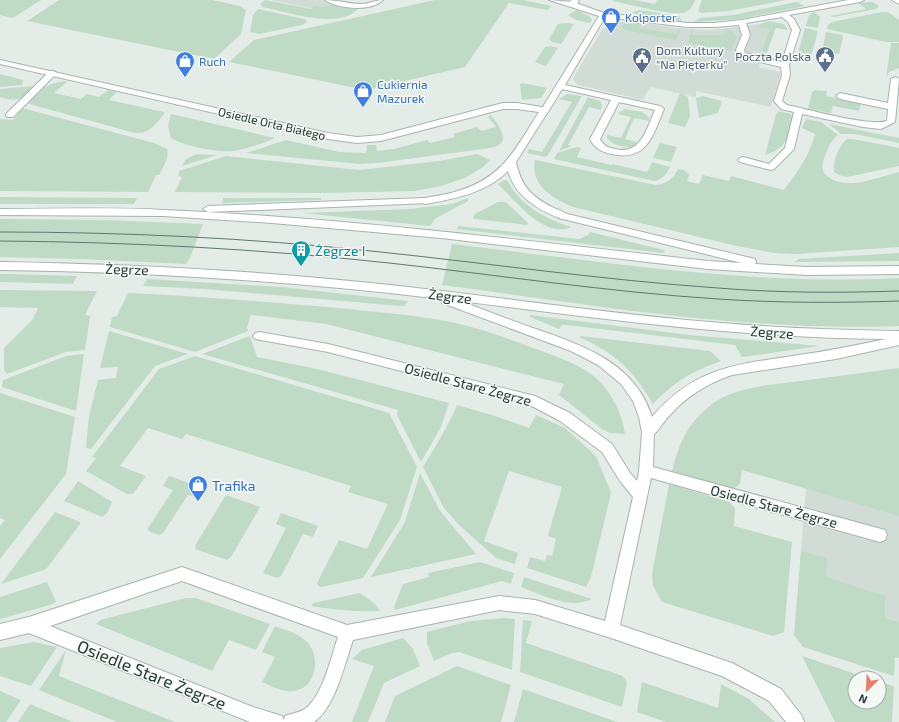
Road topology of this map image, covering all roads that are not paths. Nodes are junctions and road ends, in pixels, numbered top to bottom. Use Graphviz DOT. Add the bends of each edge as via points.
graph roads {
  1 [pos="329,0"];
  2 [pos="379,0"];
  3 [pos="553,0"];
  4 [pos="860,0"];
  5 [pos="896,0"];
  6 [pos="574,2"];
  7 [pos="899,2"];
  8 [pos="783,14"];
  9 [pos="603,15"];
  10 [pos="742,22"];
  11 [pos="0,62"];
  12 [pos="785,65"];
  13 [pos="53,74"];
  14 [pos="895,79"];
  15 [pos="559,86"];
  16 [pos="840,96"];
  17 [pos="616,99"];
  18 [pos="893,107"];
  19 [pos="545,110"];
  20 [pos="799,110"];
  21 [pos="10,115"];
  22 [pos="743,160"];
  23 [pos="512,162"];
  24 [pos="0,212"];
  25 [pos="163,213"];
  26 [pos="0,266"];
  27 [pos="899,270"];
  28 [pos="808,271"];
  29 [pos="426,293"];
  30 [pos="899,335"];
  31 [pos="260,336"];
  32 [pos="899,341"];
  33 [pos="648,433"];
  34 [pos="646,471"];
  35 [pos="641,496"];
  36 [pos="880,535"];
  37 [pos="29,625"];
  38 [pos="611,630"];
  39 [pos="0,632"];
  40 [pos="347,633"];
  41 [pos="276,722"];
  42 [pos="291,722"];
  43 [pos="796,722"];
  1 -- 2 [label="street" via="363,7 373,6"];
  3 -- 6 [label="street"];
  4 -- 8 [label="street"];
  5 -- 7 [label="street"];
  6 -- 9 [label="street"];
  8 -- 10 [label="street"];
  8 -- 12 [label="street" via="796,30"];
  9 -- 10 [label="street" via="681,25"];
  9 -- 15 [label="street"];
  10 -- 12 [label="street" via="746,35 740,50 742,54"];
  11 -- 13 [label="street, Osiedle Orła Białego"];
  12 -- 20 [label="street" via="786,75 778,102 784,107"];
  13 -- 19 [label="street, Osiedle Orła Białego" via="328,136 357,140 382,138 503,106"];
  13 -- 21 [label="street"];
  14 -- 18 [label="street"];
  15 -- 17 [label="street"];
  15 -- 19 [label="street"];
  16 -- 18 [label="street"];
  17 -- 17 [label="street" via="595,139 603,149 627,154 640,149 660,109"];
  18 -- 20 [label="street" via="891,122 881,126"];
  19 -- 23 [label="street"];
  20 -- 22 [label="street" via="789,148 770,166"];
  23 -- 25 [label="street" via="494,179 479,187 453,196 425,201 201,209"];
  23 -- 28 [label="street" via="513,172 523,191 544,208 563,216 733,258"];
  24 -- 25 [label="street"];
  25 -- 28 [label="street" via="341,225 708,265"];
  26 -- 29 [label="street, Żegrze" via="206,273"];
  27 -- 28 [label="street"];
  29 -- 30 [label="street, Żegrze" via="724,329 815,335"];
  29 -- 33 [label="street" via="565,344 606,363 626,380 639,401 647,419"];
  31 -- 35 [label="street, Osiedle Stare Żegrze" via="335,350 531,400 564,417 607,448 625,477"];
  32 -- 33 [label="street" via="718,374 674,402 657,419"];
  33 -- 34 [label="street"];
  34 -- 35 [label="street"];
  34 -- 36 [label="street, Osiedle Stare Żegrze"];
  35 -- 38 [label="street"];
  37 -- 39 [label="street"];
  37 -- 40 [label="street" via="182,574"];
  37 -- 41 [label="street, Osiedle Stare Żegrze"];
  38 -- 40 [label="street" via="535,607 499,603"];
  38 -- 43 [label="street" via="726,669 775,695"];
  40 -- 42 [label="street" via="324,697 314,712 300,721"];
}
